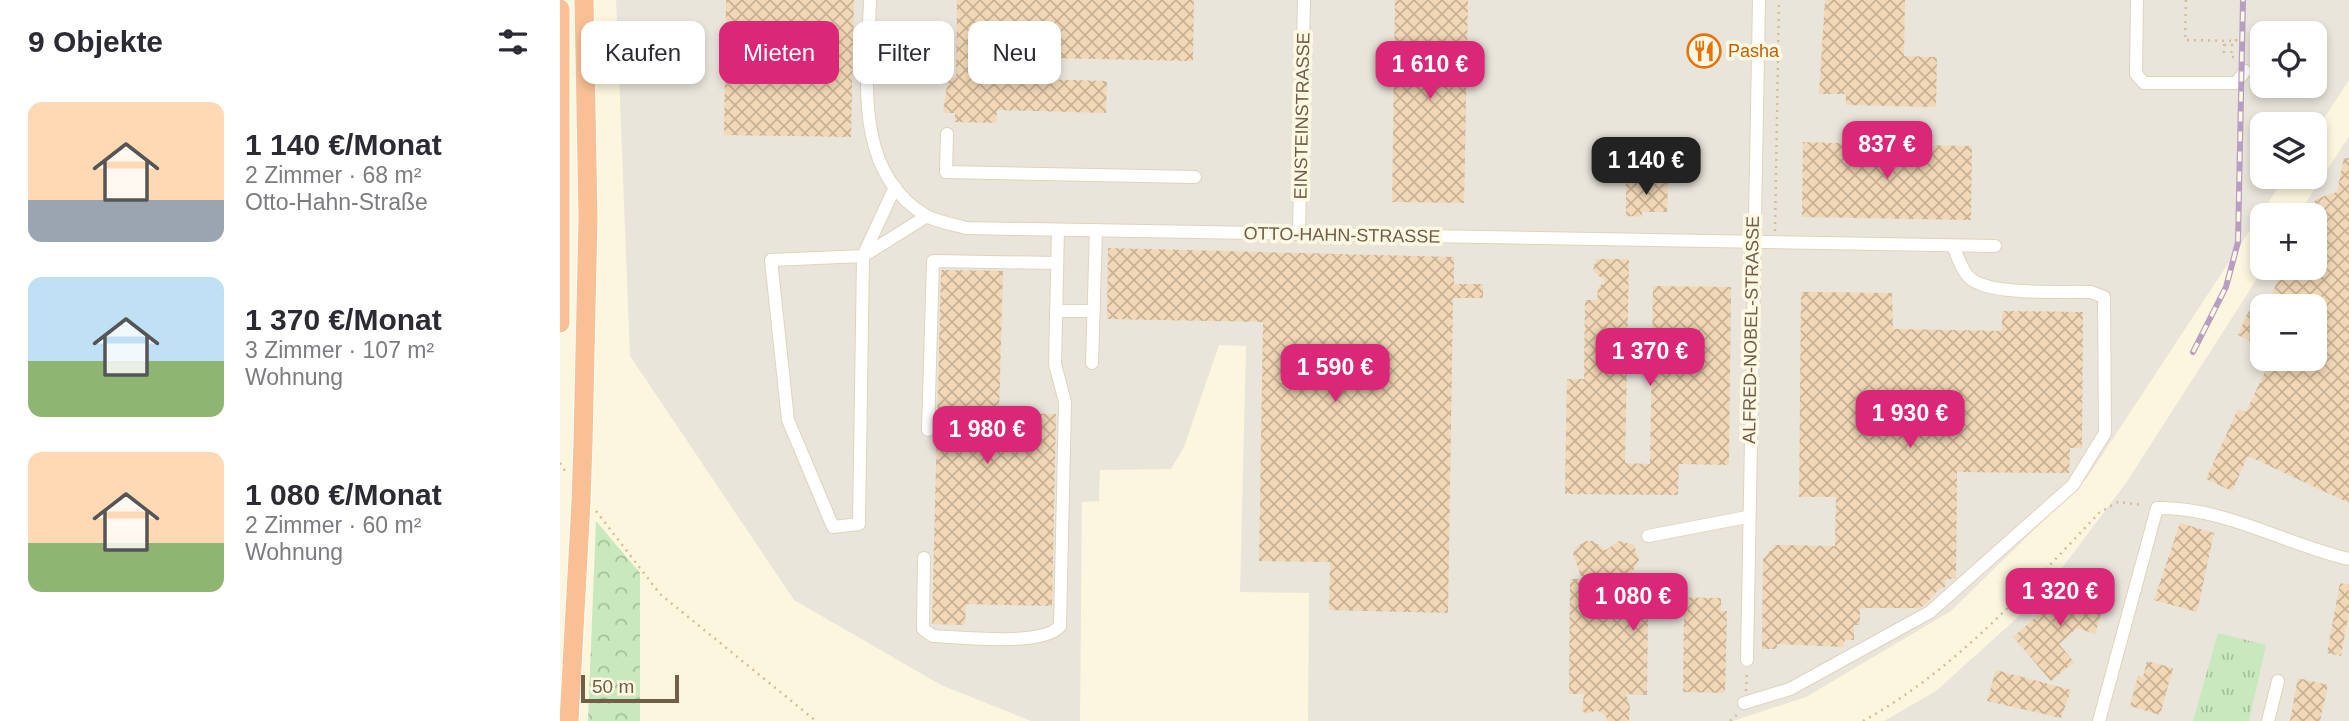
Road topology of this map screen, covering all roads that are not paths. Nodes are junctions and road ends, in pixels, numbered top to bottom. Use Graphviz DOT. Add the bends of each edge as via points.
graph roads {
  1 [pos="584,0"];
  2 [pos="870,0"];
  3 [pos="1304,0"];
  4 [pos="1759,0"];
  5 [pos="2137,0"];
  6 [pos="560,9"];
  7 [pos="2245,64"];
  8 [pos="947,134"];
  9 [pos="1195,177"];
  10 [pos="895,187"];
  11 [pos="927,216"];
  12 [pos="1058,230"];
  13 [pos="1096,230"];
  14 [pos="1299,233"];
  15 [pos="1753,243"];
  16 [pos="1952,246"];
  17 [pos="1996,246"];
  18 [pos="863,256"];
  19 [pos="1056,263"];
  20 [pos="1056,311"];
  21 [pos="1094,311"];
  22 [pos="560,323"];
  23 [pos="1092,363"];
  24 [pos="929,430"];
  25 [pos="1747,517"];
  26 [pos="1648,536"];
  27 [pos="924,558"];
  28 [pos="2349,559"];
  29 [pos="1747,660"];
  30 [pos="2278,681"];
  31 [pos="1744,703"];
  32 [pos="569,721"];
  33 [pos="2099,721"];
  34 [pos="2268,721"];
  1 -- 32 [label="highway, bridge" via="588,218 583,443 587,504"];
  2 -- 10 [label="street, OTTO-HAHN-STRASSE" via="869,132"];
  3 -- 14 [label="street, EINSTEINSTRASSE"];
  4 -- 15 [label="street, ALFRED-NOBEL-STRASSE"];
  5 -- 7 [label="street" via="2136,74 2144,83 2236,83"];
  6 -- 22 [label="highway"];
  8 -- 9 [label="street" via="946,172"];
  10 -- 11 [label="street, OTTO-HAHN-STRASSE"];
  10 -- 18 [label="street"];
  11 -- 12 [label="street, OTTO-HAHN-STRASSE" via="966,228"];
  11 -- 18 [label="street"];
  12 -- 13 [label="street, OTTO-HAHN-STRASSE"];
  12 -- 19 [label="street"];
  13 -- 14 [label="street, OTTO-HAHN-STRASSE"];
  13 -- 21 [label="street"];
  14 -- 15 [label="street, OTTO-HAHN-STRASSE"];
  15 -- 16 [label="street, OTTO-HAHN-STRASSE"];
  15 -- 25 [label="street, ALFRED-NOBEL-STRASSE"];
  16 -- 17 [label="street, OTTO-HAHN-STRASSE"];
  16 -- 31 [label="street" via="1973,281 2003,288 2091,292 2104,298 2105,433 2073,485 1945,601 1790,689"];
  18 -- 18 [label="street" via="859,524 833,527 789,420 771,260"];
  19 -- 20 [label="street"];
  19 -- 24 [label="street" via="933,261"];
  20 -- 21 [label="street"];
  20 -- 27 [label="street" via="1055,364 1065,401 1060,626 1041,637 926,633"];
  21 -- 23 [label="street"];
  25 -- 26 [label="street"];
  25 -- 29 [label="street, ALFRED-NOBEL-STRASSE"];
  28 -- 33 [label="street" via="2317,552 2233,520 2184,508 2157,508"];
  30 -- 34 [label="street"];
}
